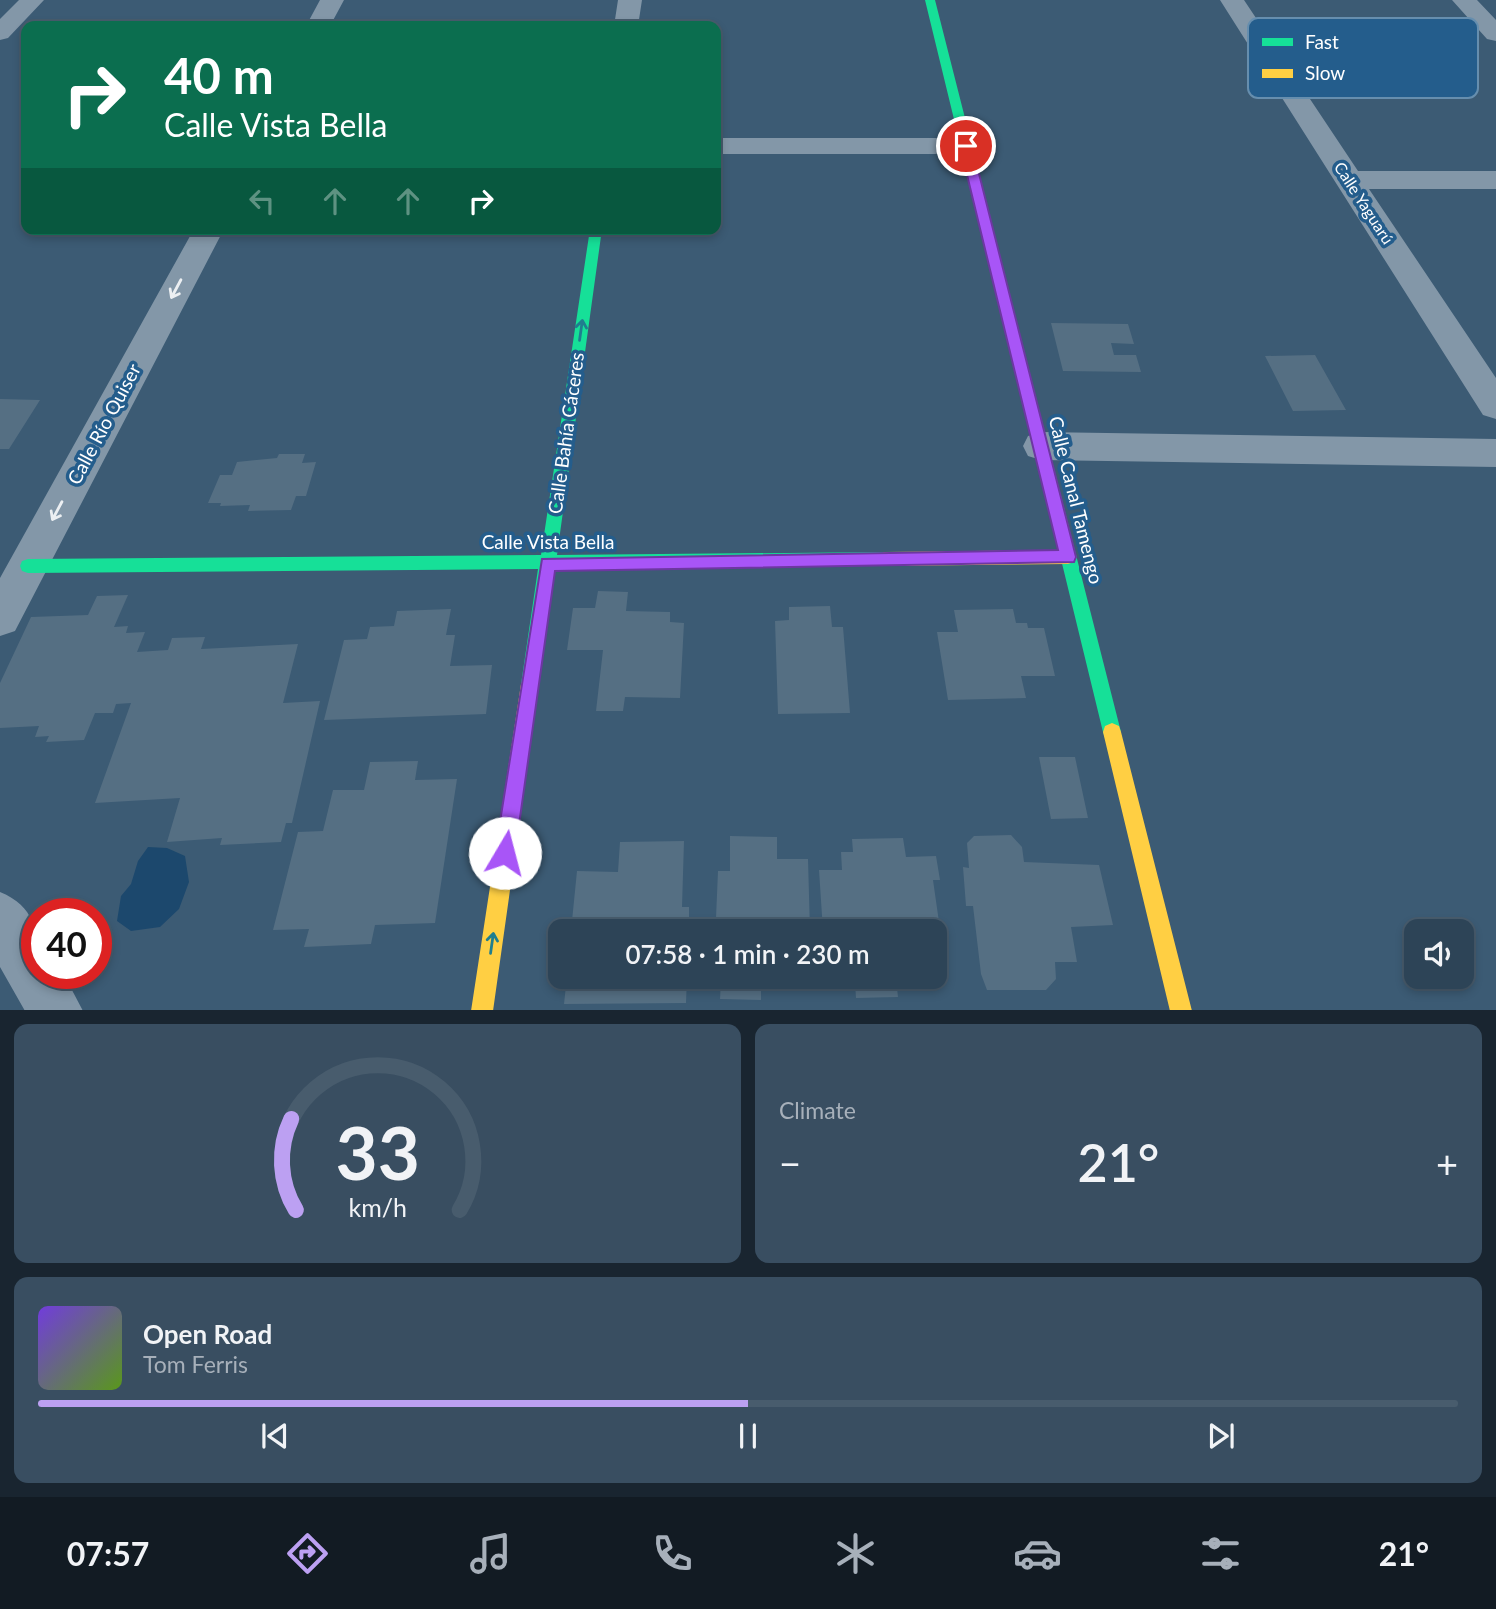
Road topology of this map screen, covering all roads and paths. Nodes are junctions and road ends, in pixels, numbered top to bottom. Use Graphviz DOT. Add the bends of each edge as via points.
graph roads {
  1 [pos="32,0"];
  2 [pos="332,0"];
  3 [pos="630,0"];
  4 [pos="930,0"];
  5 [pos="1232,0"];
  6 [pos="1464,0"];
  7 [pos="321,21"];
  8 [pos="627,21"];
  9 [pos="1248,25"];
  10 [pos="0,33"];
  11 [pos="1496,34"];
  12 [pos="1296,98"];
  13 [pos="721,146"];
  14 [pos="966,146"];
  15 [pos="1349,180"];
  16 [pos="1496,180"];
  17 [pos="206,235"];
  18 [pos="595,235"];
  19 [pos="1496,406"];
  20 [pos="1041,446"];
  21 [pos="1496,453"];
  22 [pos="1068,557"];
  23 [pos="547,564"];
  24 [pos="28,566"];
  25 [pos="0,618"];
  26 [pos="0,918"];
  27 [pos="56,1010"];
  28 [pos="482,1010"];
  29 [pos="1181,1010"];
  1 -- 10 [label="street"];
  2 -- 7 [label="street"];
  3 -- 8 [label="street"];
  4 -- 14 [label="street, Calle Canal Tamengo"];
  5 -- 9 [label="street, Calle Yaguarú"];
  6 -- 11 [label="street"];
  12 -- 15 [label="street, Calle Yaguarú"];
  13 -- 14 [label="street"];
  14 -- 20 [label="street, Calle Canal Tamengo"];
  15 -- 16 [label="street"];
  15 -- 19 [label="street, Calle Yaguarú"];
  17 -- 24 [label="street, Calle Río Quiser, one-way"];
  23 -- 18 [label="street, Calle Bahía Cáceres, one-way"];
  20 -- 21 [label="street"];
  20 -- 22 [label="street, Calle Canal Tamengo"];
  22 -- 23 [label="street, Calle Vista Bella"];
  22 -- 29 [label="street, Calle Canal Tamengo"];
  23 -- 24 [label="street, Calle Vista Bella"];
  28 -- 23 [label="street, Calle Bahía Cáceres, one-way"];
  24 -- 25 [label="street, Calle Río Quiser"];
  26 -- 27 [label="street"];
}
